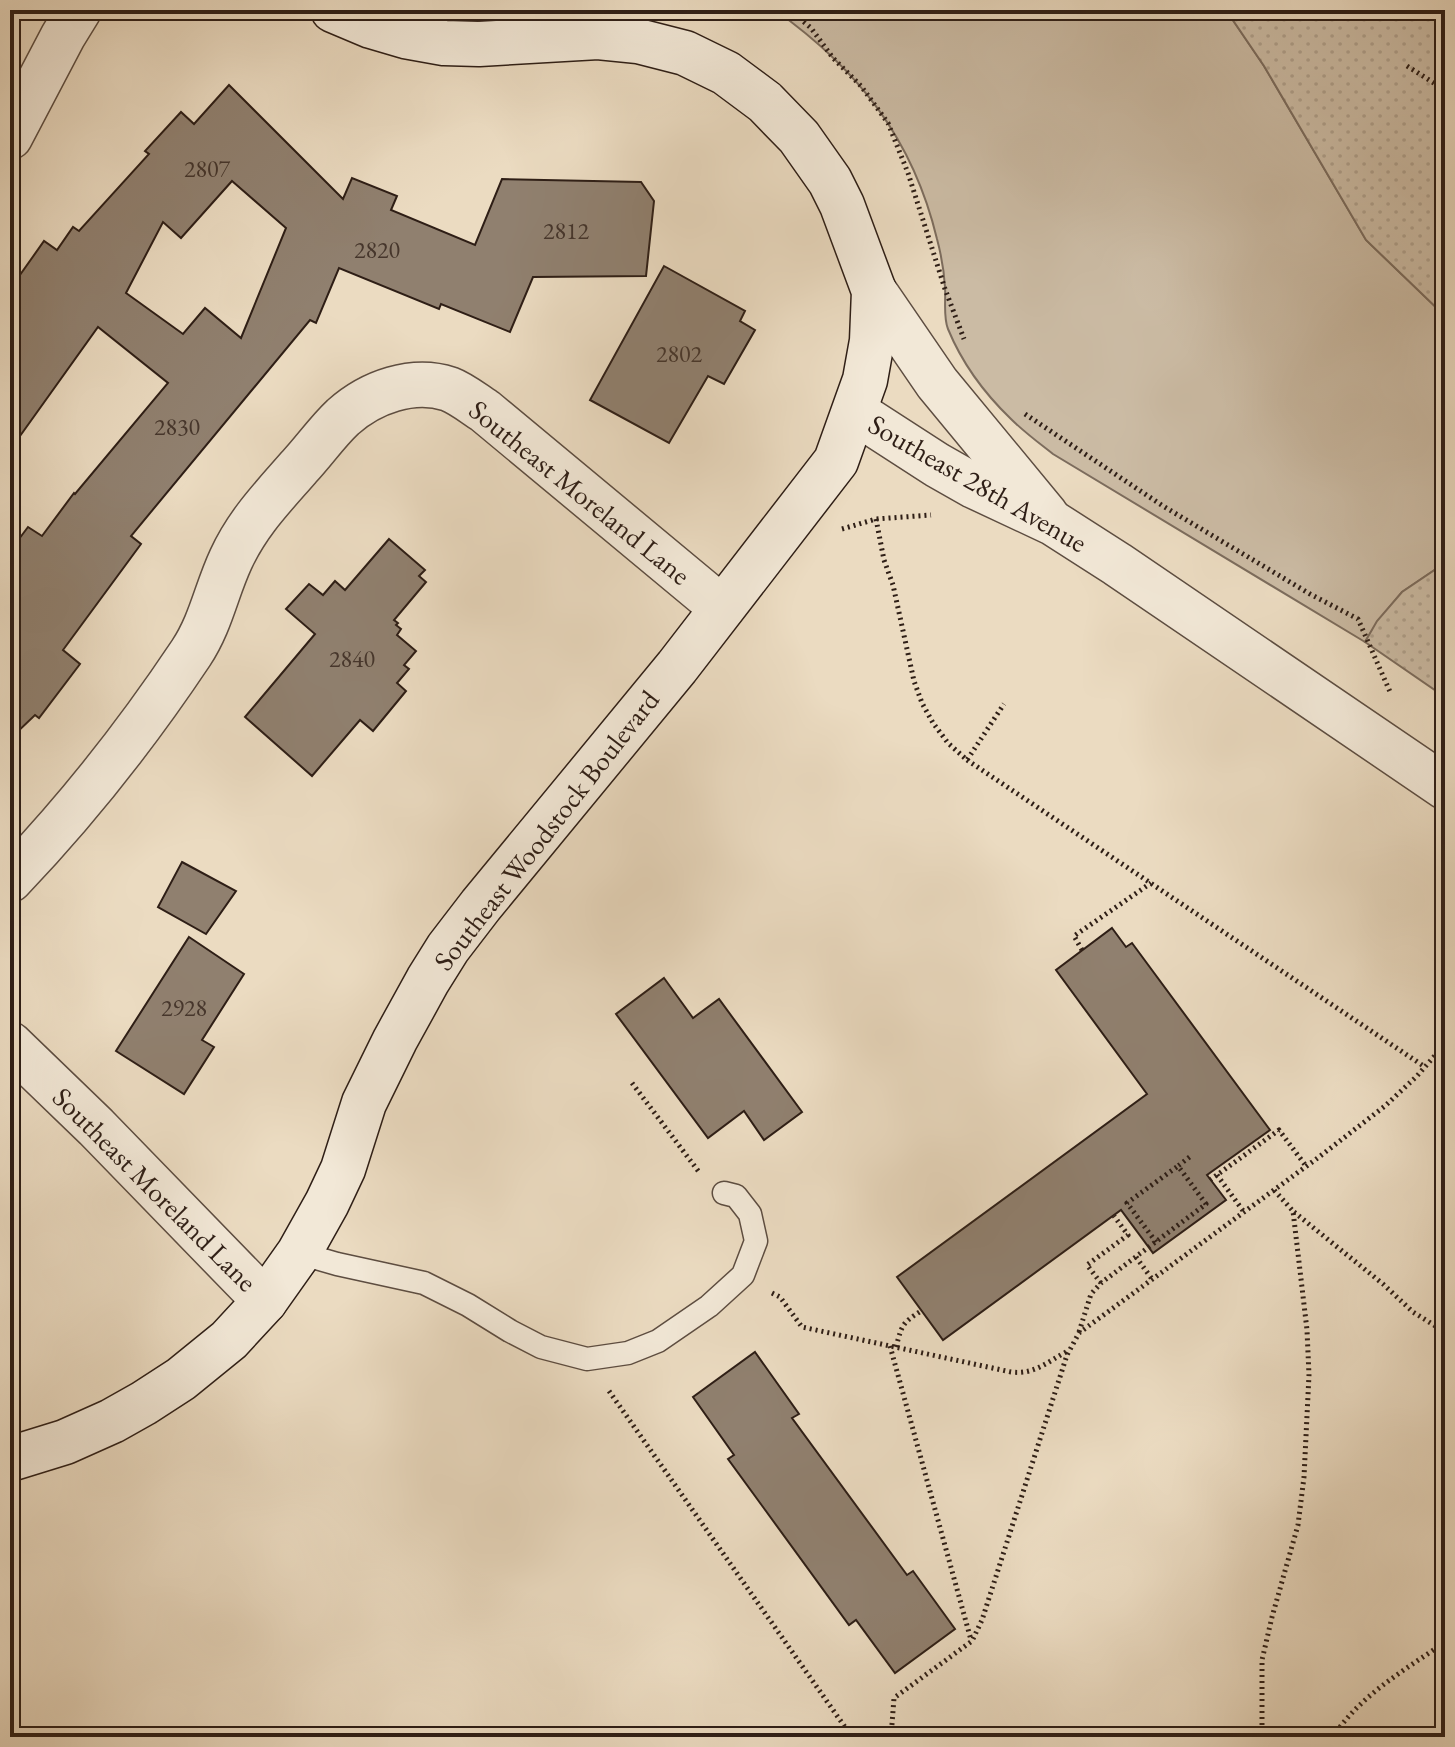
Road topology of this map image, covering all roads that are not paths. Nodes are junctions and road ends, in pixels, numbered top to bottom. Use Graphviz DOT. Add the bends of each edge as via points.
graph roads {
  1 [pos="79,10"];
  2 [pos="333,10"];
  3 [pos="10,137"];
  4 [pos="874,291"];
  5 [pos="855,412"];
  6 [pos="1053,523"];
  7 [pos="722,608"];
  8 [pos="1445,787"];
  9 [pos="10,880"];
  10 [pos="10,1044"];
  11 [pos="724,1193"];
  12 [pos="299,1253"];
  13 [pos="265,1301"];
  14 [pos="10,1459"];
  1 -- 3 [label="street"];
  2 -- 4 [label="street, Southeast 28th Avenue" via="371,26 444,43 598,37 638,41 685,53 726,73 799,137 830,181"];
  4 -- 5 [label="street, Southeast 28th Avenue" via="872,341"];
  4 -- 6 [label="street" via="937,383"];
  5 -- 6 [label="street, Southeast 28th Avenue" via="974,486"];
  5 -- 7 [label="street, Southeast Woodstock Boulevard" via="836,461"];
  6 -- 8 [label="street, Southeast 28th Avenue"];
  7 -- 9 [label="street, Southeast Moreland Lane" via="485,411 452,390 402,386 343,417 249,525 193,651 122,751"];
  7 -- 12 [label="street, Southeast Woodstock Boulevard" via="441,959 364,1103 343,1169"];
  10 -- 13 [label="street, Southeast Moreland Lane"];
  11 -- 12 [label="lane" via="736,1196 750,1214 756,1241 743,1275 658,1341 628,1353 587,1359 541,1347 424,1283"];
  12 -- 13 [label="street, Southeast Woodstock Boulevard"];
  13 -- 14 [label="street, Southeast Woodstock Boulevard" via="229,1340 144,1403 65,1442"];
}
